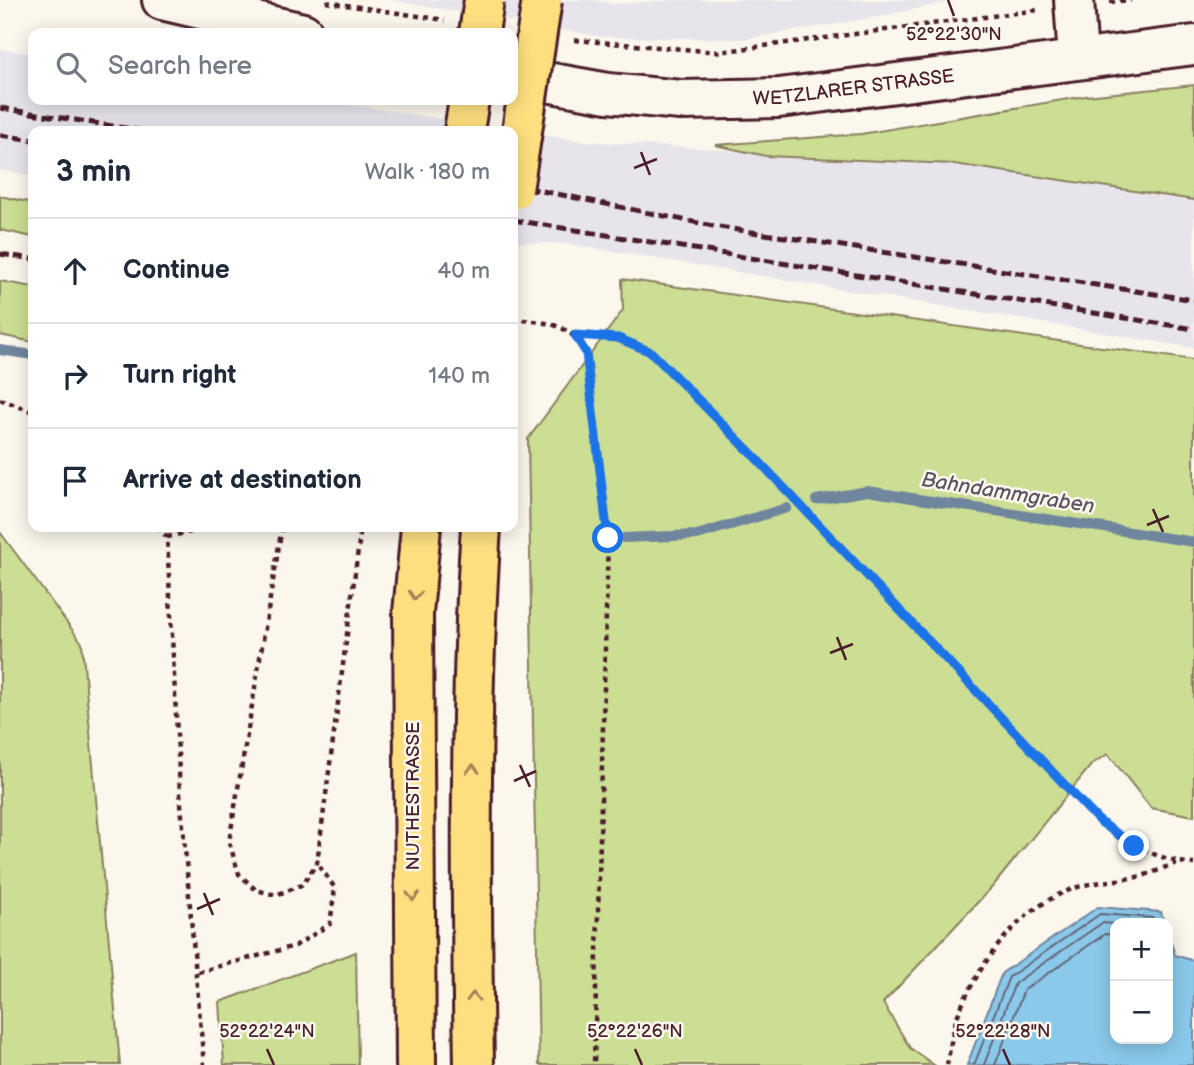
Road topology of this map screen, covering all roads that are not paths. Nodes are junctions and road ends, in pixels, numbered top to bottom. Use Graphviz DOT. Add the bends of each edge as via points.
graph roads {
  1 [pos="163,0"];
  2 [pos="484,0"];
  3 [pos="542,0"];
  4 [pos="1074,3"];
  5 [pos="282,28"];
  6 [pos="480,28"];
  7 [pos="1194,45"];
  8 [pos="1078,59"];
  9 [pos="518,77"];
  10 [pos="468,105"];
  11 [pos="465,126"];
  12 [pos="518,157"];
  13 [pos="421,532"];
  14 [pos="481,532"];
  15 [pos="415,1065"];
  16 [pos="474,1065"];
  1 -- 5 [label="street"];
  2 -- 6 [label="highway, bridge"];
  3 -- 12 [label="highway, bridge"];
  4 -- 8 [label="street"];
  7 -- 8 [label="street, WETZLARER STRASSE"];
  8 -- 9 [label="street, WETZLARER STRASSE" via="779,98 681,100"];
  10 -- 11 [label="highway"];
  13 -- 15 [label="highway, NUTHESTRASSE, one-way" via="414,613"];
  16 -- 14 [label="highway, one-way" via="475,618"];
}
